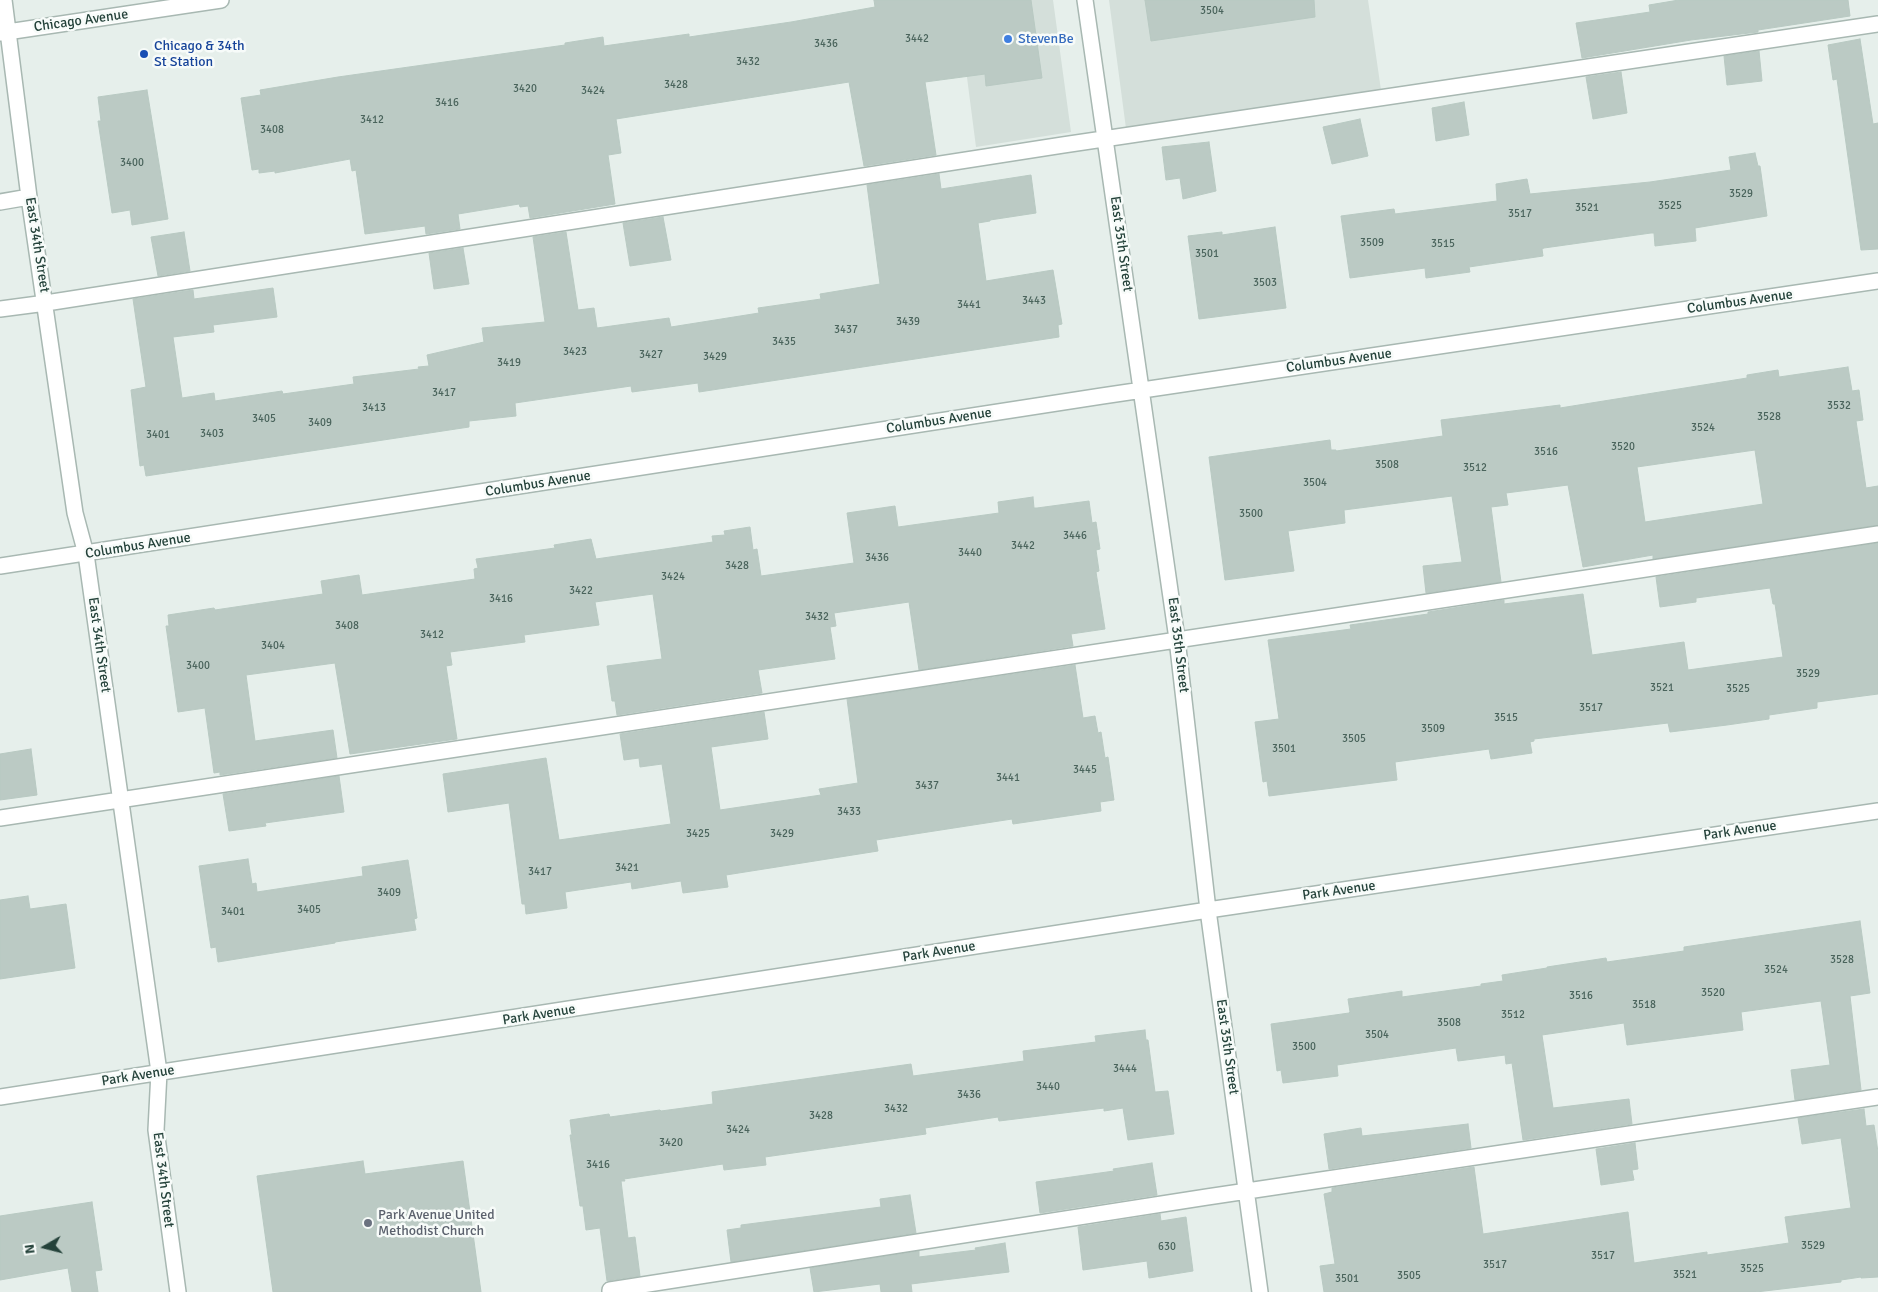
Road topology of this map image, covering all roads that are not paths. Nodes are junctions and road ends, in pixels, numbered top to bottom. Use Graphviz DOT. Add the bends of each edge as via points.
graph roads {
  1 [pos="4,0"];
  2 [pos="221,0"];
  3 [pos="1085,0"];
  4 [pos="1878,24"];
  5 [pos="4,33"];
  6 [pos="1106,139"];
  7 [pos="29,197"];
  8 [pos="0,202"];
  9 [pos="1878,281"];
  10 [pos="46,303"];
  11 [pos="0,309"];
  12 [pos="1142,390"];
  13 [pos="1878,534"];
  14 [pos="86,554"];
  15 [pos="0,566"];
  16 [pos="1178,639"];
  17 [pos="120,800"];
  18 [pos="1878,811"];
  19 [pos="0,818"];
  20 [pos="1208,910"];
  21 [pos="159,1072"];
  22 [pos="0,1097"];
  23 [pos="1878,1097"];
  24 [pos="1247,1191"];
  25 [pos="178,1292"];
  26 [pos="610,1292"];
  27 [pos="1260,1292"];
  1 -- 5 [label="street, East 34th Street"];
  2 -- 5 [label="street, Chicago Avenue"];
  3 -- 6 [label="street, East 35th Street"];
  4 -- 6 [label="street"];
  5 -- 7 [label="street, East 34th Street"];
  6 -- 10 [label="street"];
  6 -- 12 [label="street, East 35th Street"];
  7 -- 8 [label="street"];
  7 -- 10 [label="street, East 34th Street"];
  9 -- 12 [label="street, Columbus Avenue"];
  10 -- 11 [label="street"];
  10 -- 14 [label="street, East 34th Street" via="75,513"];
  12 -- 14 [label="street, Columbus Avenue"];
  12 -- 16 [label="street, East 35th Street"];
  13 -- 16 [label="street"];
  14 -- 15 [label="street, Columbus Avenue"];
  14 -- 17 [label="street, East 34th Street"];
  16 -- 17 [label="street"];
  16 -- 20 [label="street, East 35th Street"];
  17 -- 19 [label="street"];
  17 -- 21 [label="street, East 34th Street"];
  18 -- 20 [label="street, Park Avenue"];
  20 -- 21 [label="street, Park Avenue"];
  20 -- 24 [label="street, East 35th Street"];
  21 -- 22 [label="street, Park Avenue"];
  21 -- 25 [label="street, East 34th Street" via="156,1130"];
  23 -- 24 [label="street"];
  24 -- 26 [label="street"];
  24 -- 27 [label="street, East 35th Street"];
}
